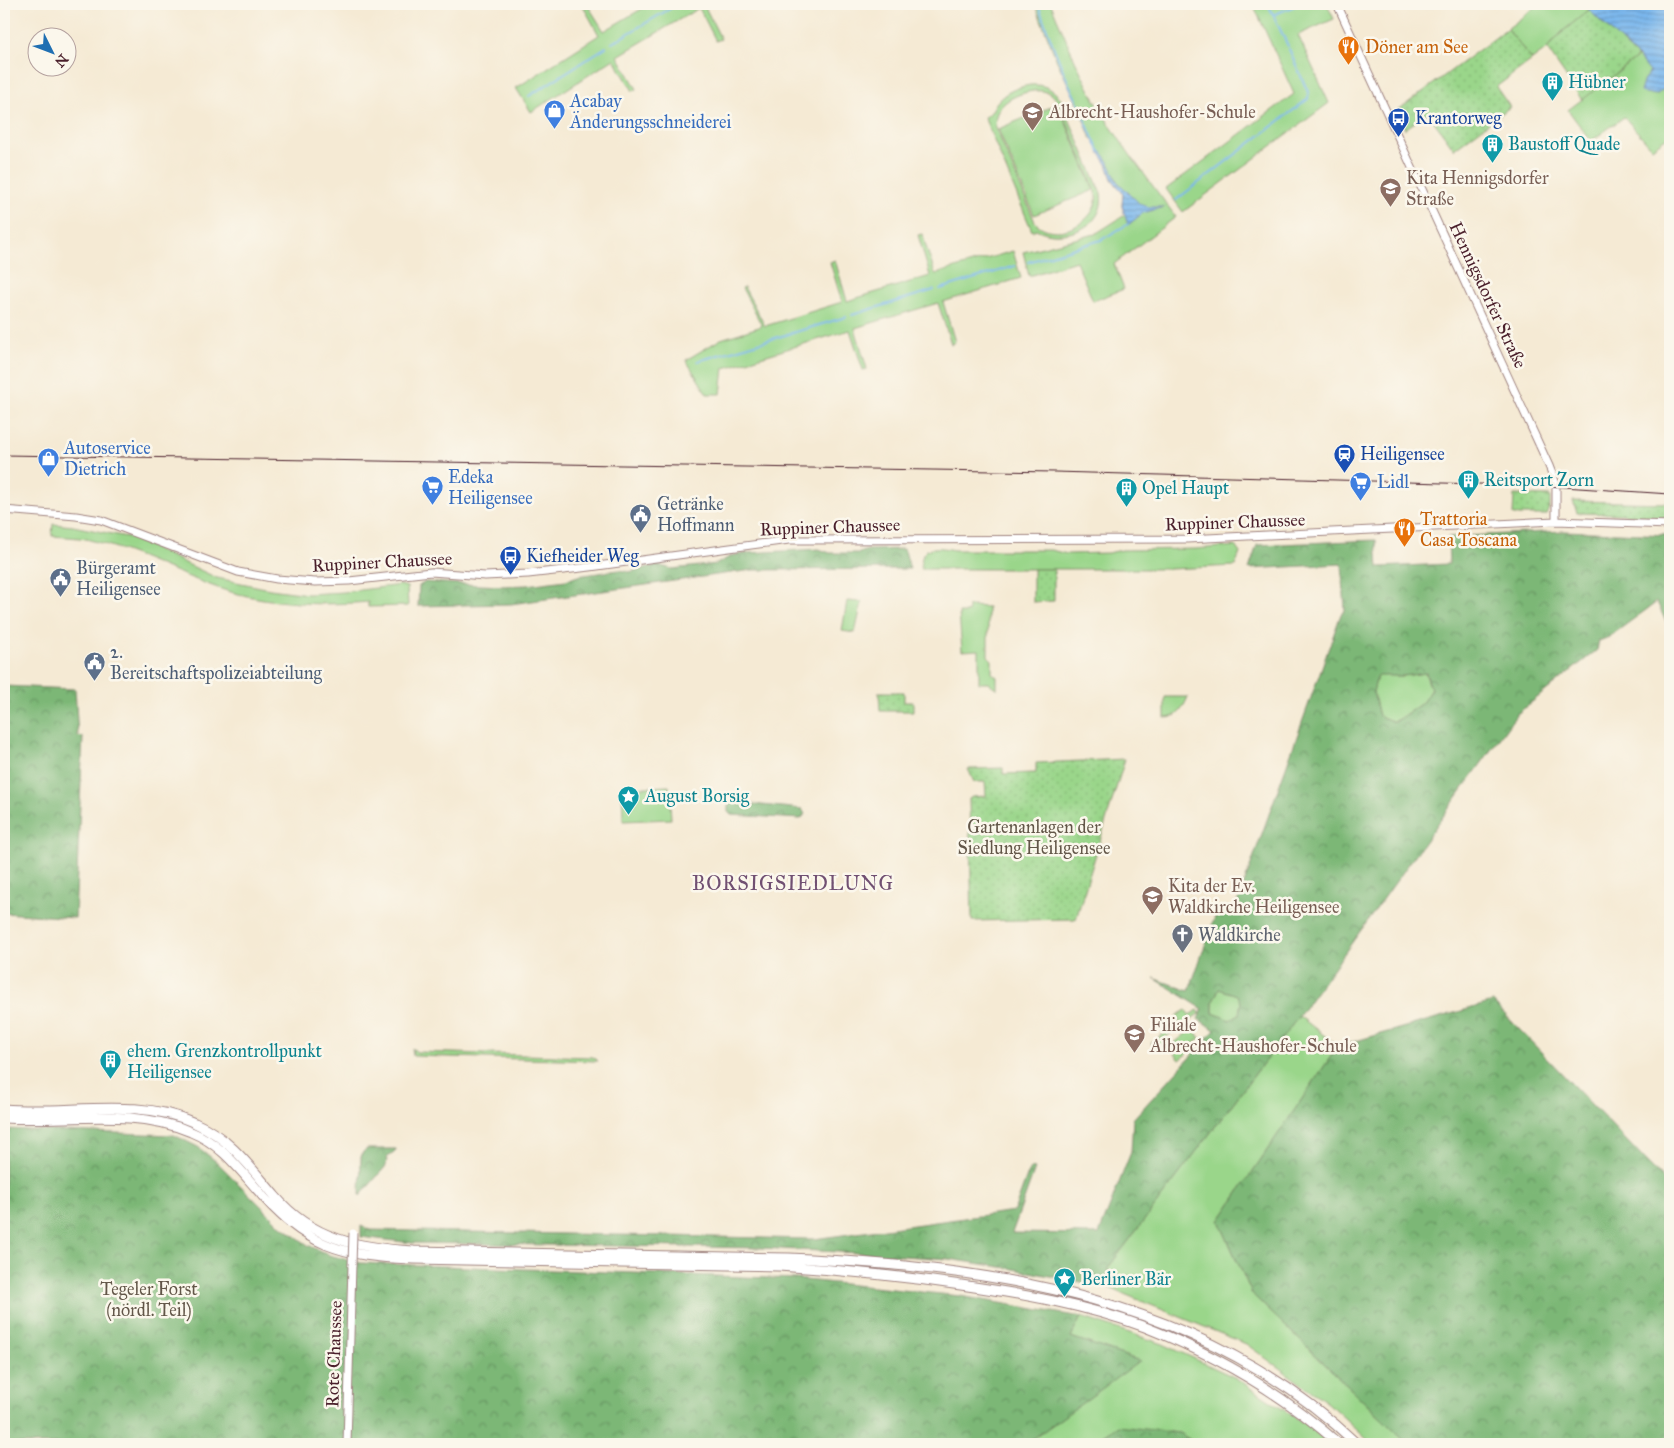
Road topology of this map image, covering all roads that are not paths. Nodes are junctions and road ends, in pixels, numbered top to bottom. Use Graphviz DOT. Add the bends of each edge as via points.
graph roads {
  1 [pos="1337,4"];
  2 [pos="4,510"];
  3 [pos="1556,521"];
  4 [pos="1670,524"];
  5 [pos="4,1109"];
  6 [pos="4,1118"];
  7 [pos="353,1232"];
  8 [pos="347,1444"];
  9 [pos="1339,1444"];
  10 [pos="1357,1444"];
  1 -- 3 [label="main road, Hennigsdorfer Straße" via="1556,484"];
  2 -- 3 [label="main road, Ruppiner Chaussee" via="101,520 238,572 315,582 431,572 485,576 546,572 789,540 1187,539"];
  3 -- 4 [label="main road, Ruppiner Chaussee"];
  5 -- 10 [label="highway" via="132,1109 183,1118 229,1144 276,1198 300,1220 322,1233 367,1247 842,1260 997,1278 1092,1298 1155,1318 1218,1346 1277,1381"];
  6 -- 9 [label="highway" via="149,1120 191,1132 225,1153 275,1210 296,1228 335,1248 366,1256 780,1266 985,1288 1078,1307 1144,1327 1206,1354 1280,1397"];
  7 -- 8 [label="main road, Rote Chaussee, bridge"];
}
